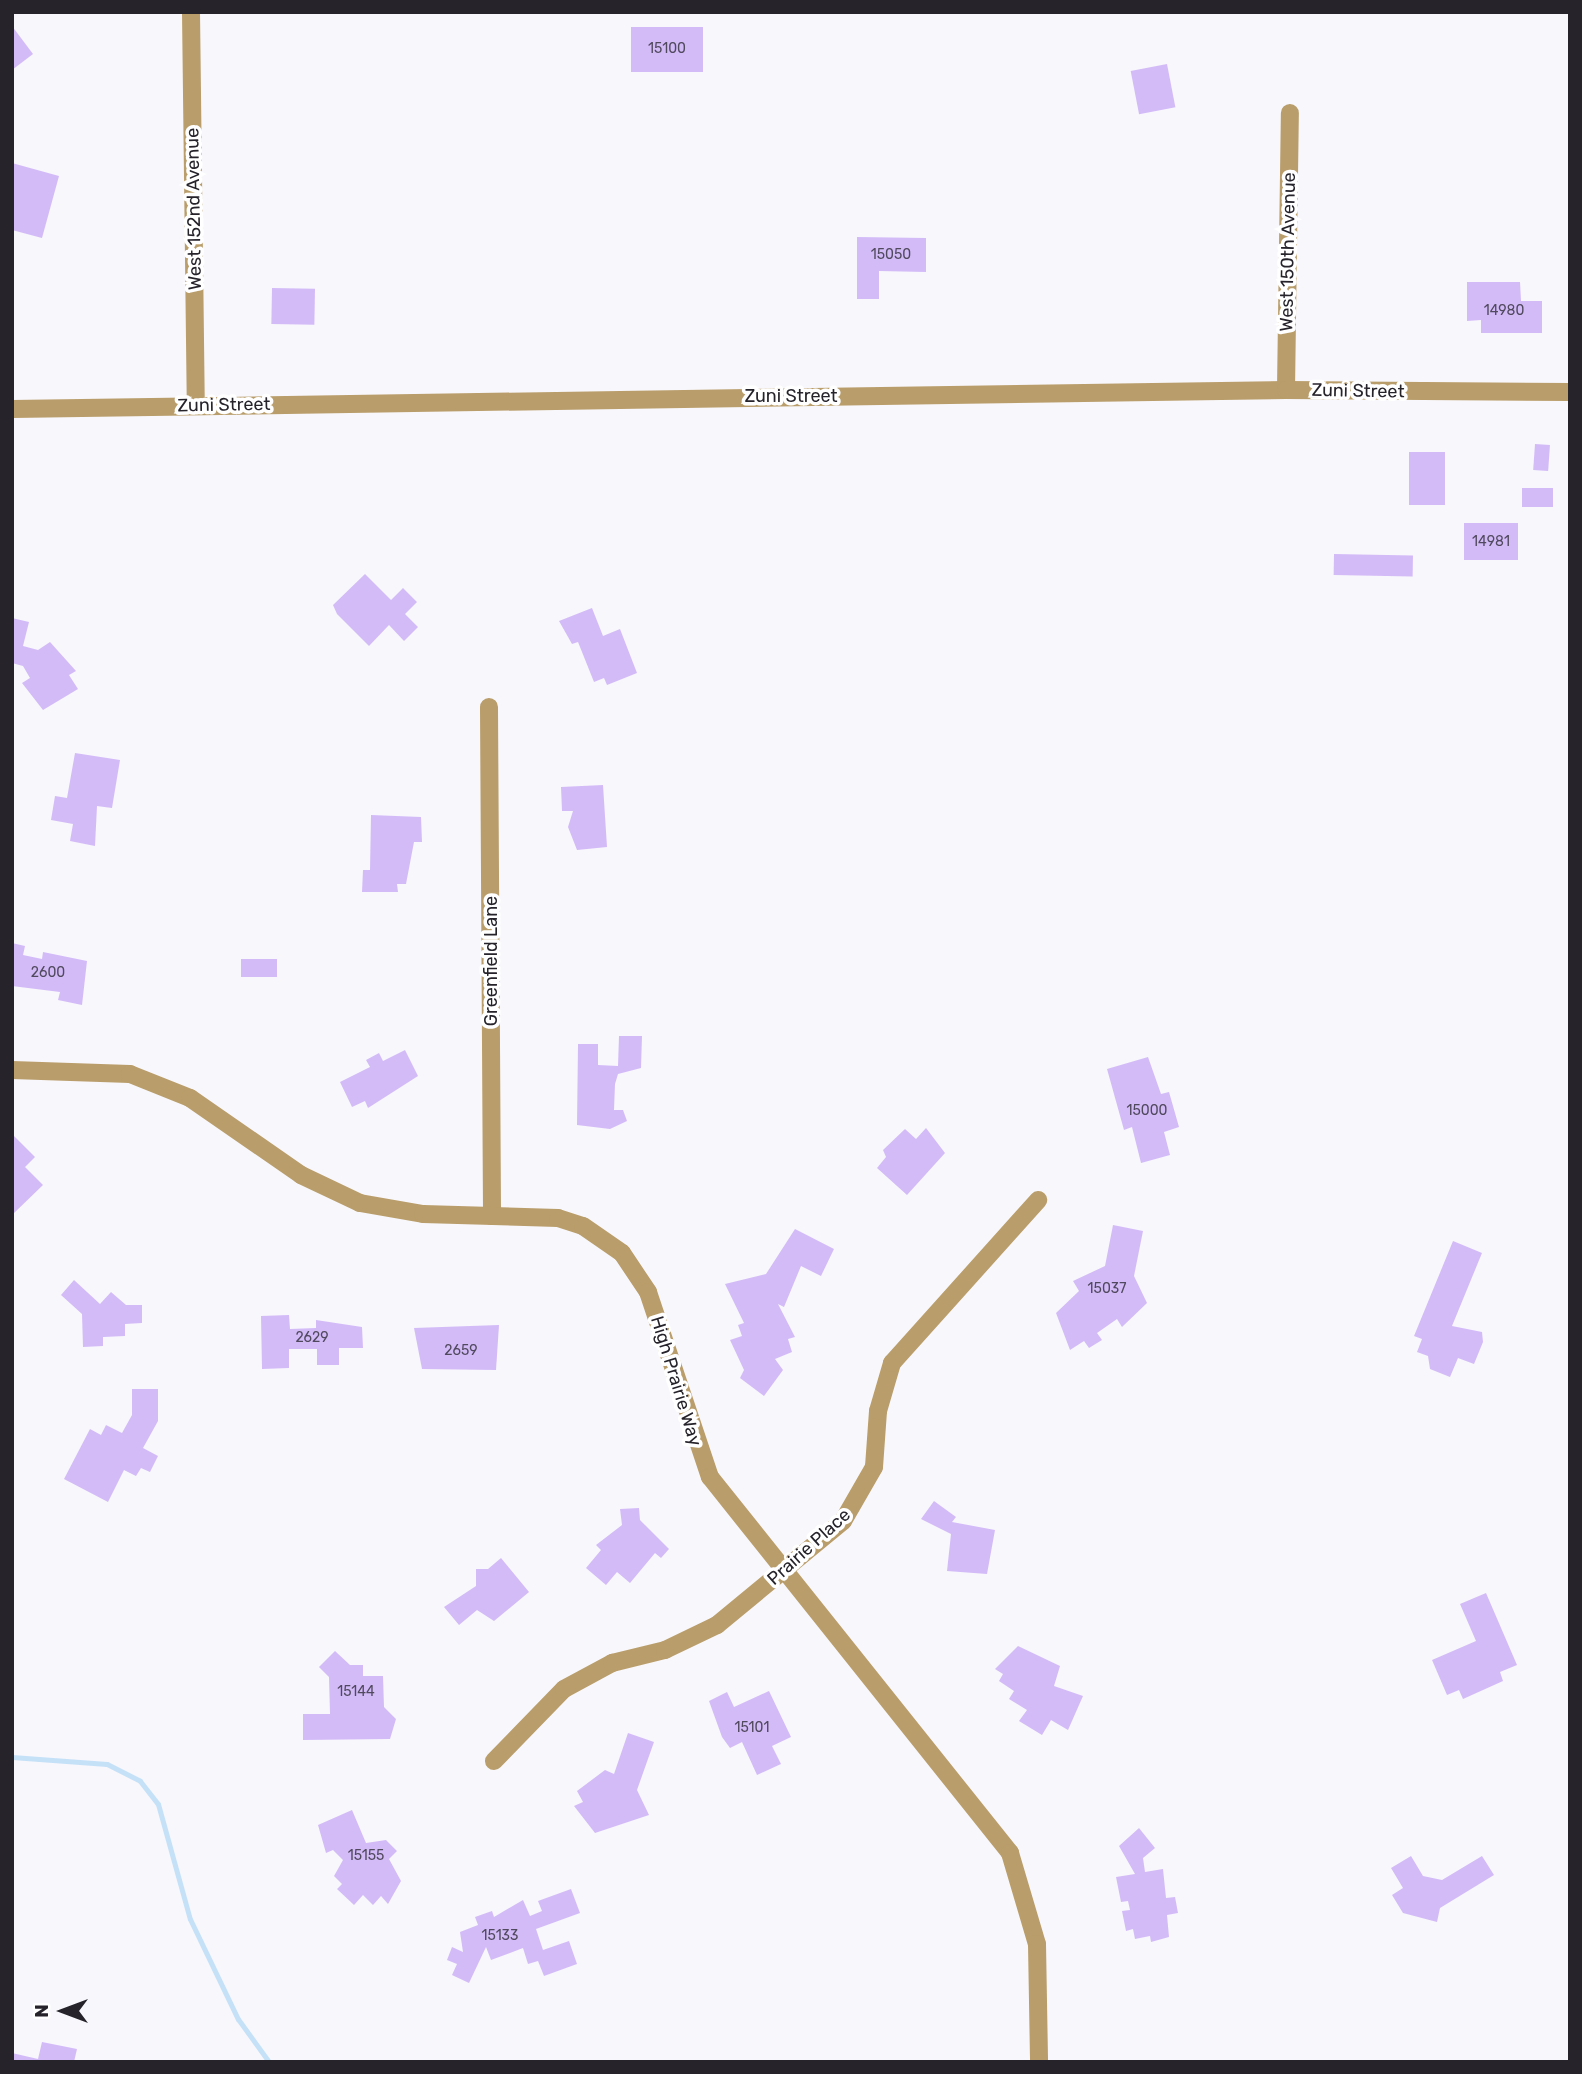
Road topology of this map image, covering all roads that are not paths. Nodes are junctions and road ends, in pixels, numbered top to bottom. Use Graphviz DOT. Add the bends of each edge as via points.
graph roads {
  1 [pos="191,12"];
  2 [pos="1290,113"];
  3 [pos="1286,390"];
  4 [pos="1570,393"];
  5 [pos="196,405"];
  6 [pos="12,409"];
  7 [pos="489,707"];
  8 [pos="12,1070"];
  9 [pos="1038,1200"];
  10 [pos="492,1216"];
  11 [pos="783,1572"];
  12 [pos="494,1761"];
  13 [pos="1039,2062"];
  1 -- 5 [label="street, West 152nd Avenue"];
  2 -- 3 [label="street, West 150th Avenue"];
  3 -- 4 [label="street, Zuni Street"];
  3 -- 5 [label="street, Zuni Street"];
  5 -- 6 [label="street, Zuni Street"];
  7 -- 10 [label="street, Greenfield Lane"];
  8 -- 10 [label="street, High Prairie Way" via="97,1069 140,1077 190,1098 301,1175 360,1203 389,1211"];
  9 -- 11 [label="street, Prairie Place" via="905,1343 883,1385 866,1487 843,1521"];
  10 -- 11 [label="street, High Prairie Way" via="558,1218 583,1226 637,1271 710,1477"];
  11 -- 12 [label="street, Prairie Place" via="692,1640 585,1674 544,1706"];
  11 -- 13 [label="street, High Prairie Way" via="1010,1853 1037,1944"];
}
